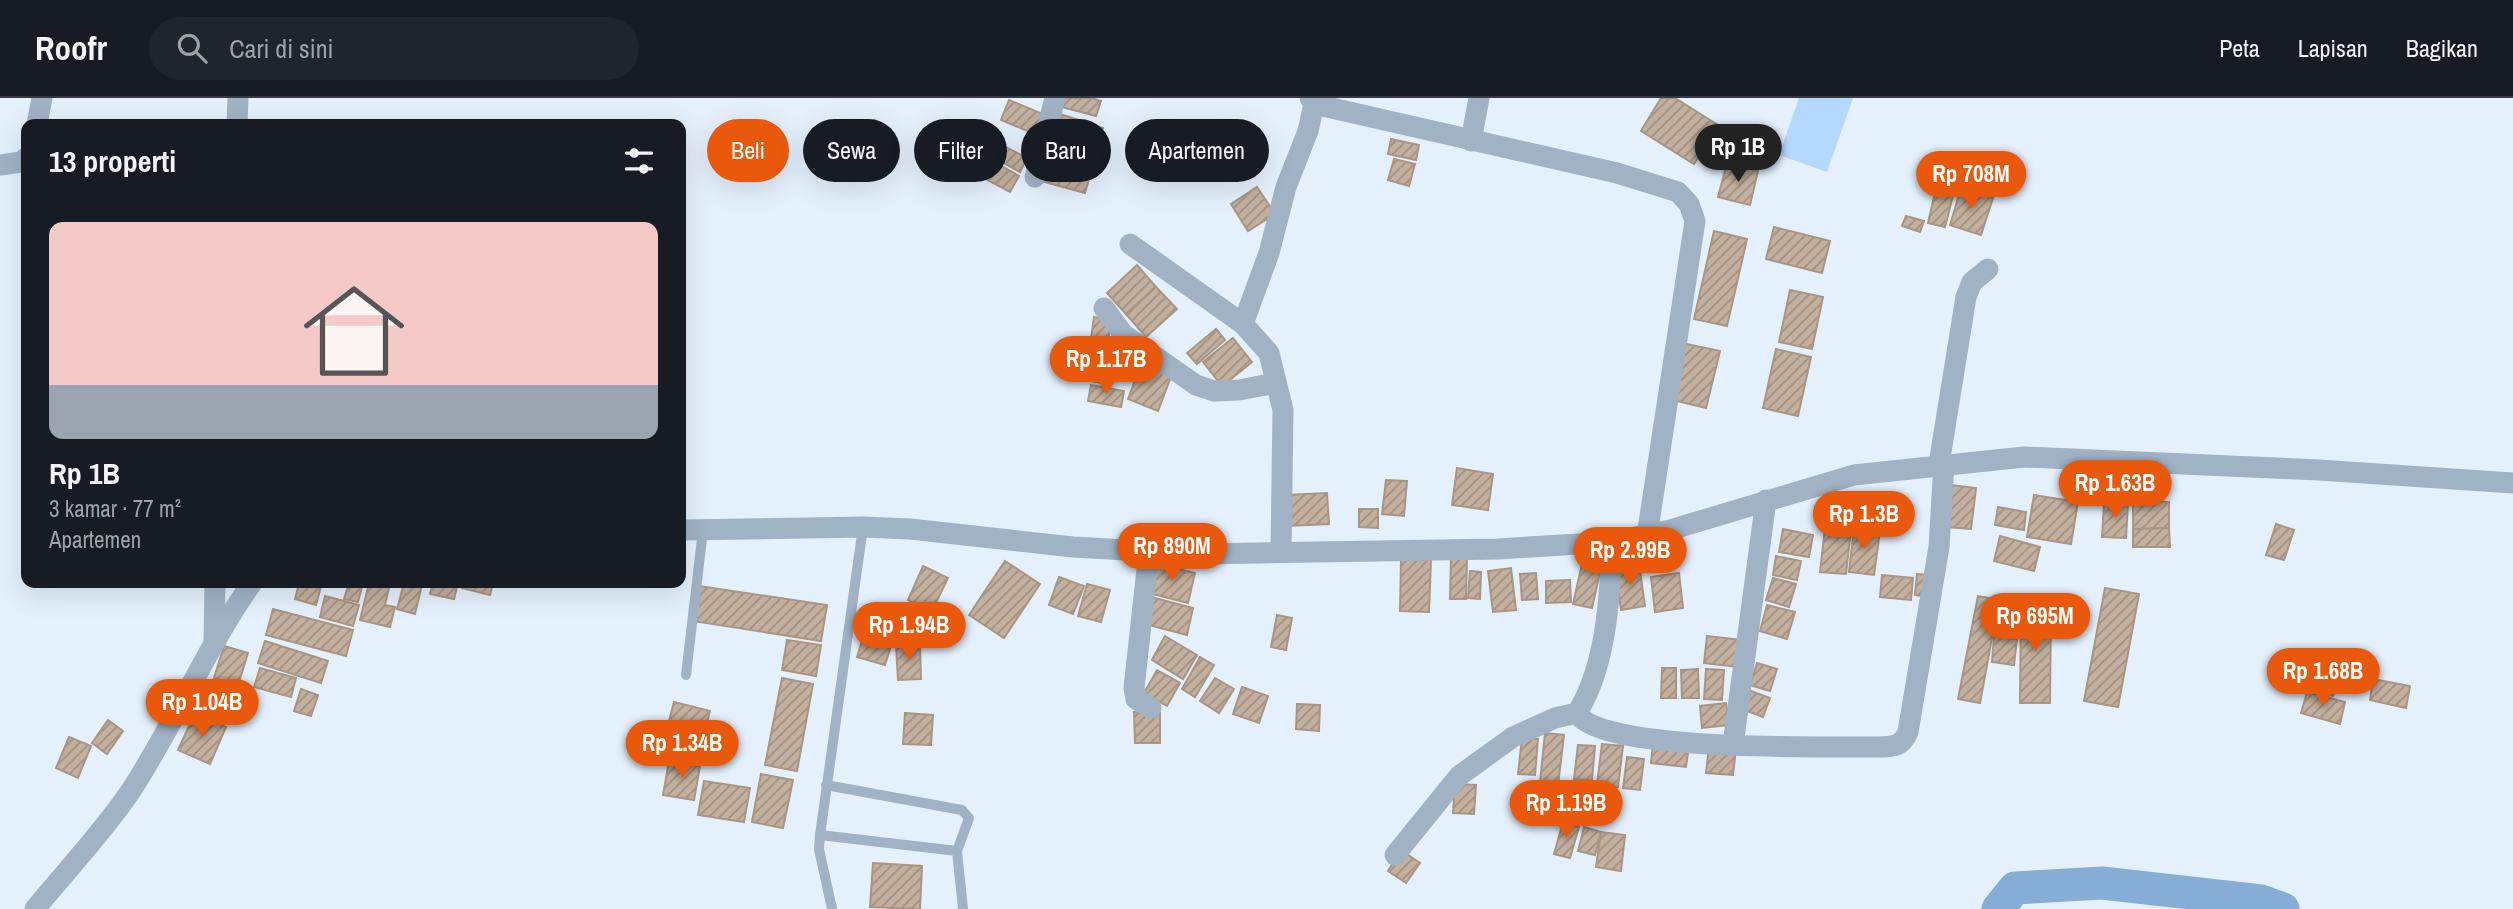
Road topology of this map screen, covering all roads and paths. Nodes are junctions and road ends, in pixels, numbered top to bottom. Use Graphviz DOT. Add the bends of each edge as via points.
graph roads {
  1 [pos="42,98"];
  2 [pos="239,98"];
  3 [pos="1055,98"];
  4 [pos="1479,98"];
  5 [pos="1312,101"];
  6 [pos="38,119"];
  7 [pos="237,119"];
  8 [pos="1050,119"];
  9 [pos="1471,141"];
  10 [pos="21,162"];
  11 [pos="0,165"];
  12 [pos="1130,244"];
  13 [pos="1988,269"];
  14 [pos="1104,308"];
  15 [pos="1242,324"];
  16 [pos="1276,383"];
  17 [pos="1942,464"];
  18 [pos="2513,483"];
  19 [pos="1766,500"];
  20 [pos="863,527"];
  21 [pos="686,530"];
  22 [pos="703,530"];
  23 [pos="1647,536"];
  24 [pos="1611,542"];
  25 [pos="1149,551"];
  26 [pos="1281,552"];
  27 [pos="215,588"];
  28 [pos="250,588"];
  29 [pos="214,642"];
  30 [pos="686,675"];
  31 [pos="1151,708"];
  32 [pos="1577,713"];
  33 [pos="1733,745"];
  34 [pos="826,785"];
  35 [pos="820,835"];
  36 [pos="957,850"];
  37 [pos="1395,855"];
  38 [pos="35,909"];
  39 [pos="832,909"];
  40 [pos="963,909"];
  1 -- 6 [label="street"];
  2 -- 7 [label="street"];
  3 -- 8 [label="street"];
  4 -- 9 [label="street"];
  5 -- 9 [label="street"];
  5 -- 15 [label="street" via="1308,131"];
  9 -- 23 [label="street" via="1617,173 1678,191 1689,204 1695,221"];
  10 -- 11 [label="street"];
  12 -- 15 [label="street"];
  13 -- 17 [label="street" via="1972,282 1966,297"];
  14 -- 16 [label="street" via="1123,334 1196,385 1214,391"];
  15 -- 16 [label="street" via="1269,354"];
  16 -- 26 [label="street" via="1283,410"];
  17 -- 18 [label="street" via="2044,456"];
  17 -- 19 [label="street" via="1854,475"];
  17 -- 33 [label="street" via="1939,547 1904,741 1895,747"];
  19 -- 23 [label="street"];
  19 -- 33 [label="street"];
  20 -- 22 [label="street"];
  20 -- 25 [label="street"];
  20 -- 34 [label="lane"];
  21 -- 22 [label="street"];
  22 -- 30 [label="lane"];
  23 -- 24 [label="street"];
  24 -- 26 [label="street"];
  24 -- 32 [label="street" via="1611,578 1599,657 1589,694"];
  25 -- 26 [label="street"];
  25 -- 31 [label="street" via="1134,688 1136,699"];
  27 -- 29 [label="street"];
  28 -- 29 [label="street"];
  29 -- 38 [label="street" via="129,793"];
  32 -- 33 [label="street" via="1594,727 1639,738"];
  32 -- 37 [label="street" via="1513,737 1459,776"];
  34 -- 35 [label="lane"];
  34 -- 36 [label="lane" via="962,810 969,818"];
  35 -- 36 [label="lane"];
  35 -- 39 [label="lane"];
  36 -- 40 [label="lane"];
}
